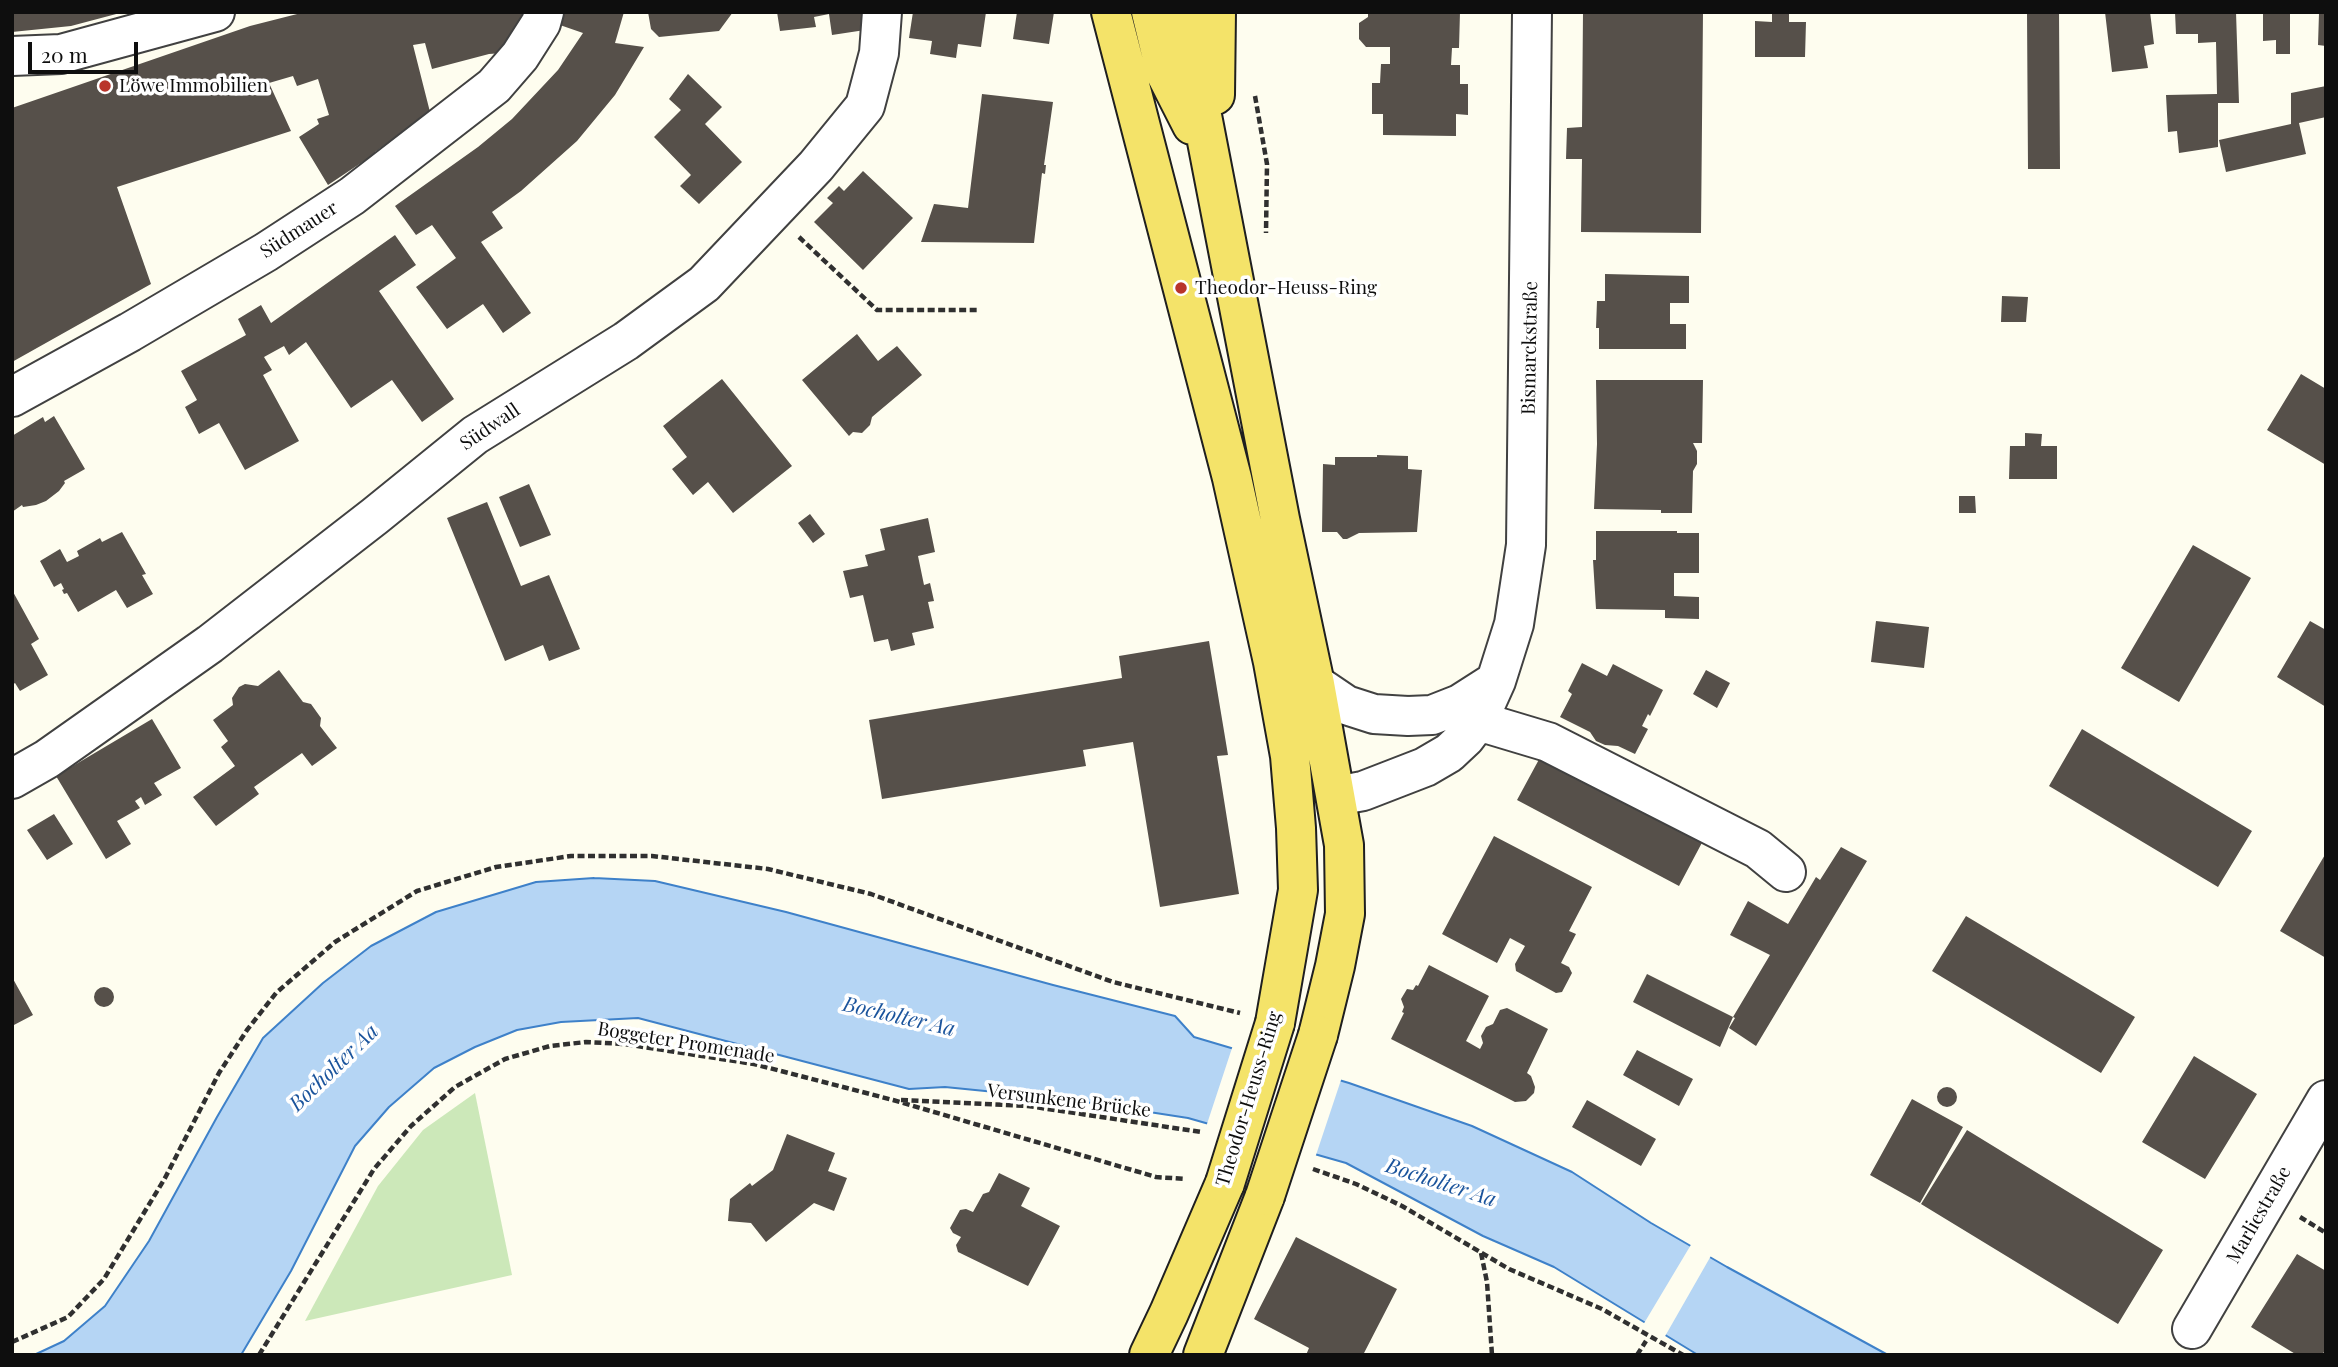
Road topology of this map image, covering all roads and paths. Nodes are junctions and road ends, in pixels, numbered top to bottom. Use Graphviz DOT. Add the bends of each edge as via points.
graph roads {
  1 [pos="215,12"];
  2 [pos="544,12"];
  3 [pos="882,12"];
  4 [pos="1111,12"];
  5 [pos="1151,12"];
  6 [pos="1182,12"];
  7 [pos="1216,12"];
  8 [pos="1532,12"];
  9 [pos="61,54"];
  10 [pos="12,55"];
  11 [pos="12,74"];
  12 [pos="1213,167"];
  13 [pos="773,213"];
  14 [pos="978,310"];
  15 [pos="12,397"];
  16 [pos="1496,681"];
  17 [pos="1315,684"];
  18 [pos="1478,721"];
  19 [pos="12,779"];
  20 [pos="1336,796"];
  21 [pos="1786,872"];
  22 [pos="1263,1019"];
  23 [pos="893,1100"];
  24 [pos="2326,1100"];
  25 [pos="1200,1131"];
  26 [pos="1314,1169"];
  27 [pos="1186,1179"];
  28 [pos="1481,1252"];
  29 [pos="2192,1329"];
  30 [pos="1646,1340"];
  31 [pos="12,1342"];
  32 [pos="259,1355"];
  33 [pos="1149,1355"];
  34 [pos="1203,1355"];
  35 [pos="1492,1355"];
  36 [pos="1637,1355"];
  37 [pos="1683,1355"];
  1 -- 9 [label="street"];
  2 -- 15 [label="street, Südmauer" via="520,56 494,86 352,196 255,259"];
  3 -- 13 [label="street, Südwall" via="879,53 865,106"];
  4 -- 22 [label="main road, Theodor-Heuss-Ring" via="1232,478 1290,756 1297,890"];
  5 -- 12 [label="main road" via="1166,74"];
  6 -- 12 [label="main road"];
  7 -- 12 [label="main road"];
  8 -- 16 [label="street, Bismarckstraße" via="1526,545 1514,624"];
  9 -- 10 [label="street"];
  9 -- 11 [label="street"];
  12 -- 17 [label="main road"];
  13 -- 14 [label="path" via="877,310"];
  13 -- 19 [label="street, Südwall" via="704,284 626,341 475,435 210,644"];
  16 -- 17 [label="street" via="1460,704 1432,715 1408,716 1374,714 1346,705"];
  16 -- 18 [label="street, Bismarckstraße"];
  17 -- 20 [label="main road"];
  18 -- 20 [label="street, Bismarckstraße" via="1449,753 1425,767 1363,791"];
  18 -- 21 [label="street" via="1548,742 1758,849"];
  20 -- 34 [label="main road, bridge" via="1346,894 1335,966 1318,1035 1265,1196"];
  22 -- 31 [label="path" via="1113,982 871,894 768,869 652,856 571,856 496,867 417,891 335,942 276,993 219,1073 165,1178 104,1279 68,1317"];
  22 -- 33 [label="main road, Theodor-Heuss-Ring, bridge" via="1225,1183"];
  23 -- 25 [label="path, Versunkene Brücke" via="1028,1106"];
  23 -- 27 [label="path, Boggeter Promenade" via="1156,1177"];
  23 -- 32 [label="path, Boggeter Promenade" via="754,1064 624,1044 550,1046 505,1059 455,1087 411,1126 374,1169"];
  24 -- 29 [label="street, Marliestraße"];
  26 -- 28 [label="path" via="1402,1206"];
  28 -- 35 [label="path"];
  28 -- 37 [label="path" via="1508,1269 1602,1309"];
  30 -- 36 [label="path"];
}
